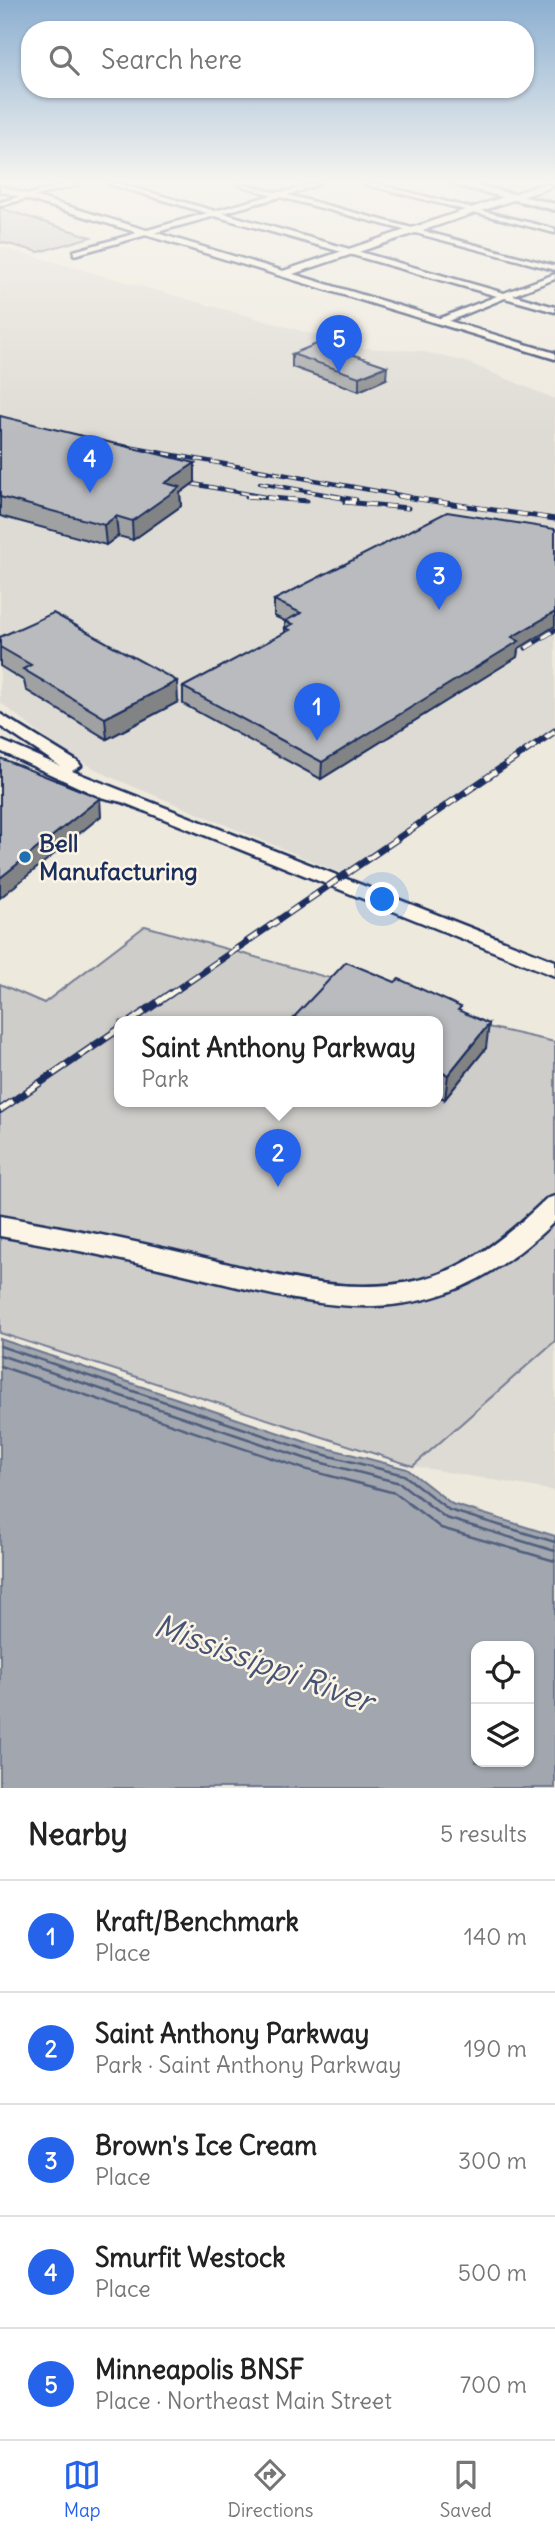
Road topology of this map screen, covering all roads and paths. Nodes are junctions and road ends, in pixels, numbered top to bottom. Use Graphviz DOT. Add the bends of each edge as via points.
graph roads {
  1 [pos="267,267"];
  2 [pos="303,267"];
  3 [pos="410,267"];
  4 [pos="286,273"];
  5 [pos="555,276"];
  6 [pos="506,295"];
  7 [pos="555,310"];
  8 [pos="441,321"];
  9 [pos="555,356"];
  10 [pos="0,719"];
  11 [pos="0,745"];
  12 [pos="128,798"];
  13 [pos="555,969"];
  14 [pos="555,1206"];
  15 [pos="0,1226"];
  1 -- 4 [label="street"];
  2 -- 4 [label="street"];
  3 -- 6 [label="street"];
  4 -- 8 [label="street"];
  5 -- 6 [label="street"];
  6 -- 7 [label="street"];
  6 -- 8 [label="street"];
  8 -- 9 [label="street"];
  10 -- 12 [label="street"];
  11 -- 12 [label="street" via="106,793"];
  12 -- 13 [label="street"];
  14 -- 15 [label="street" via="517,1243 462,1276 422,1290 384,1296 343,1297 302,1290"];
}
